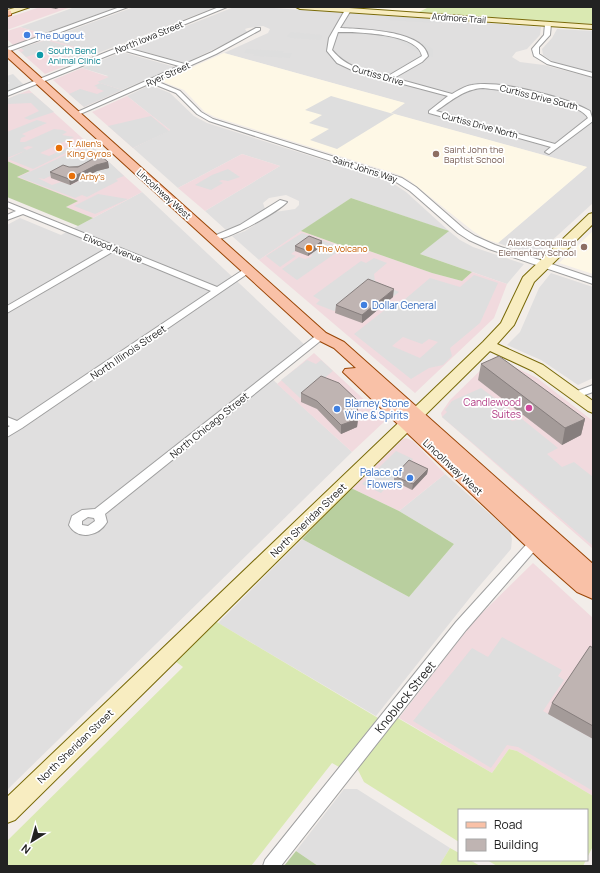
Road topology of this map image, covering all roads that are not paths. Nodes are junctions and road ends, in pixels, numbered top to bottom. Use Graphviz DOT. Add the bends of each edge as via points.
graph roads {
  1 [pos="26,7"];
  2 [pos="125,7"];
  3 [pos="224,7"];
  4 [pos="300,7"];
  5 [pos="348,10"];
  6 [pos="7,13"];
  7 [pos="548,24"];
  8 [pos="593,27"];
  9 [pos="258,30"];
  10 [pos="338,30"];
  11 [pos="121,48"];
  12 [pos="7,51"];
  13 [pos="186,66"];
  14 [pos="593,75"];
  15 [pos="388,79"];
  16 [pos="39,81"];
  17 [pos="151,81"];
  18 [pos="7,94"];
  19 [pos="454,96"];
  20 [pos="76,114"];
  21 [pos="556,146"];
  22 [pos="549,152"];
  23 [pos="283,202"];
  24 [pos="7,204"];
  25 [pos="22,210"];
  26 [pos="593,217"];
  27 [pos="7,218"];
  28 [pos="213,238"];
  29 [pos="113,248"];
  30 [pos="542,264"];
  31 [pos="249,270"];
  32 [pos="593,281"];
  33 [pos="219,291"];
  34 [pos="7,310"];
  35 [pos="321,336"];
  36 [pos="488,345"];
  37 [pos="593,388"];
  38 [pos="576,395"];
  39 [pos="593,408"];
  40 [pos="411,419"];
  41 [pos="7,420"];
  42 [pos="18,426"];
  43 [pos="7,434"];
  44 [pos="97,514"];
  45 [pos="540,537"];
  46 [pos="593,575"];
  47 [pos="593,591"];
  48 [pos="7,812"];
  49 [pos="271,866"];
  1 -- 6 [label="street"];
  2 -- 12 [label="street"];
  3 -- 11 [label="street, North Iowa Street"];
  4 -- 5 [label="street, Ardmore Trail"];
  5 -- 7 [label="street, Ardmore Trail"];
  5 -- 10 [label="street, Curtiss Drive"];
  7 -- 8 [label="street, Ardmore Trail"];
  7 -- 14 [label="street" via="547,35 535,48 537,56 552,64"];
  9 -- 13 [label="street, Ryer Street"];
  10 -- 15 [label="street, Curtiss Drive" via="329,50 337,60 356,70"];
  10 -- 15 [label="street" via="390,35 410,41 424,51 425,56 420,61"];
  11 -- 13 [label="street"];
  11 -- 16 [label="street, North Iowa Street"];
  12 -- 16 [label="main road, Lincolnway West"];
  13 -- 17 [label="street, Ryer Street"];
  15 -- 19 [label="street, Curtiss Drive"];
  16 -- 18 [label="street, North Iowa Street"];
  16 -- 20 [label="main road, Lincolnway West"];
  17 -- 20 [label="street, Ryer Street"];
  17 -- 30 [label="street, Saint Johns Way" via="178,92 199,113 211,120 399,180 466,234 492,247"];
  19 -- 21 [label="street, Curtiss Drive North" via="431,112"];
  19 -- 21 [label="street, Curtiss Drive South" via="471,88 494,86 574,105 588,112 590,120"];
  20 -- 28 [label="main road, Lincolnway West"];
  21 -- 22 [label="street, Curtiss Drive South"];
  23 -- 28 [label="street" via="243,227"];
  24 -- 25 [label="street, Elwood Avenue"];
  25 -- 27 [label="street"];
  25 -- 29 [label="street, Elwood Avenue"];
  26 -- 30 [label="street, North Sheridan Street"];
  28 -- 31 [label="main road, Lincolnway West"];
  29 -- 33 [label="street, Elwood Avenue"];
  29 -- 34 [label="street"];
  30 -- 32 [label="street, Saint Johns Way"];
  30 -- 36 [label="street, North Sheridan Street" via="528,280 507,325"];
  31 -- 33 [label="street, North Illinois Street"];
  31 -- 35 [label="main road, Lincolnway West"];
  33 -- 42 [label="street, North Illinois Street"];
  35 -- 40 [label="main road, Lincolnway West" via="328,350"];
  35 -- 44 [label="street, North Chicago Street"];
  36 -- 38 [label="street" via="538,368"];
  36 -- 40 [label="street, North Sheridan Street"];
  37 -- 38 [label="street"];
  38 -- 39 [label="street"];
  40 -- 45 [label="main road, Lincolnway West"];
  40 -- 48 [label="street, North Sheridan Street"];
  41 -- 42 [label="street"];
  42 -- 43 [label="street, North Illinois Street"];
  45 -- 46 [label="main road, Lincolnway West"];
  45 -- 47 [label="main road, Lincolnway West" via="584,587"];
  45 -- 49 [label="street, Knoblock Street" via="461,626"];
}
